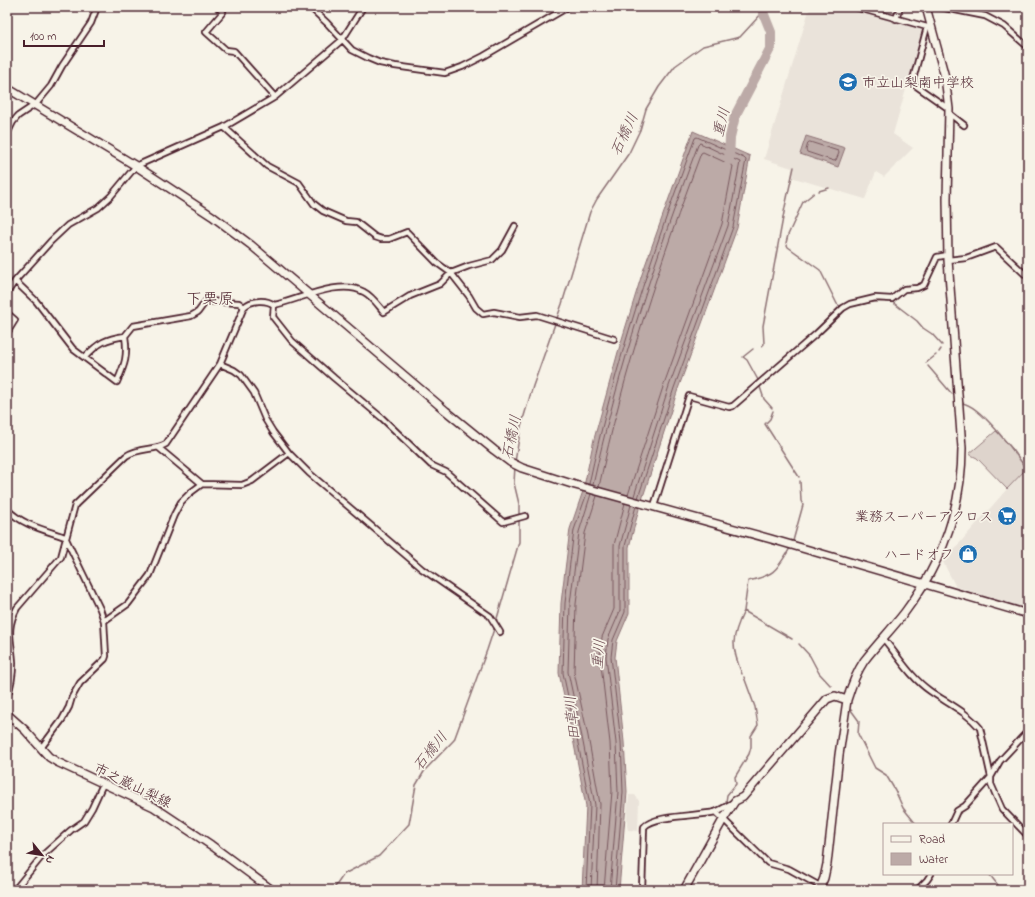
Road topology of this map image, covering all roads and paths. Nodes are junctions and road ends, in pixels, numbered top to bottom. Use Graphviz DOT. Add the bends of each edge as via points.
graph roads {
  1 [pos="97,7"];
  2 [pos="217,7"];
  3 [pos="310,7"];
  4 [pos="362,7"];
  5 [pos="568,7"];
  6 [pos="856,7"];
  7 [pos="900,7"];
  8 [pos="926,7"];
  9 [pos="940,7"];
  10 [pos="896,19"];
  11 [pos="342,40"];
  12 [pos="1028,48"];
  13 [pos="7,88"];
  14 [pos="275,98"];
  15 [pos="36,104"];
  16 [pos="950,111"];
  17 [pos="964,125"];
  18 [pos="224,127"];
  19 [pos="7,134"];
  20 [pos="136,166"];
  21 [pos="515,226"];
  22 [pos="948,258"];
  23 [pos="450,272"];
  24 [pos="1028,277"];
  25 [pos="15,281"];
  26 [pos="7,293"];
  27 [pos="308,295"];
  28 [pos="274,304"];
  29 [pos="244,307"];
  30 [pos="7,312"];
  31 [pos="7,333"];
  32 [pos="125,336"];
  33 [pos="614,339"];
  34 [pos="85,357"];
  35 [pos="220,364"];
  36 [pos="159,448"];
  37 [pos="289,453"];
  38 [pos="202,484"];
  39 [pos="654,506"];
  40 [pos="7,509"];
  41 [pos="525,516"];
  42 [pos="65,537"];
  43 [pos="924,583"];
  44 [pos="1028,614"];
  45 [pos="104,621"];
  46 [pos="500,632"];
  47 [pos="883,638"];
  48 [pos="7,697"];
  49 [pos="847,700"];
  50 [pos="7,714"];
  51 [pos="1028,731"];
  52 [pos="42,748"];
  53 [pos="991,777"];
  54 [pos="103,784"];
  55 [pos="735,801"];
  56 [pos="716,812"];
  57 [pos="724,818"];
  58 [pos="951,823"];
  59 [pos="1028,836"];
  60 [pos="930,875"];
  61 [pos="822,889"];
  62 [pos="12,890"];
  63 [pos="272,890"];
  64 [pos="642,890"];
  65 [pos="684,890"];
  66 [pos="848,890"];
  67 [pos="856,890"];
  68 [pos="917,890"];
  1 -- 15 [label="street" via="91,23 51,86"];
  2 -- 14 [label="street" via="223,12 206,32 226,50 234,51"];
  3 -- 11 [label="street"];
  4 -- 11 [label="street"];
  5 -- 11 [label="street" via="484,56 445,73 380,63 352,50"];
  6 -- 10 [label="street"];
  7 -- 10 [label="street"];
  8 -- 16 [label="street" via="945,77"];
  9 -- 12 [label="street" via="985,16 1004,26"];
  10 -- 16 [label="street" via="927,27 912,83"];
  11 -- 14 [label="street"];
  13 -- 15 [label="street"];
  14 -- 18 [label="street"];
  15 -- 19 [label="street" via="18,116"];
  15 -- 20 [label="street"];
  16 -- 17 [label="street"];
  16 -- 22 [label="street"];
  18 -- 20 [label="street"];
  18 -- 23 [label="street" via="267,166 298,183 314,204 323,211 346,221 356,222 375,237 382,239 407,232"];
  20 -- 25 [label="street" via="111,196 98,208 68,225"];
  20 -- 27 [label="street" via="239,236"];
  21 -- 23 [label="street" via="502,250 492,260"];
  22 -- 24 [label="street" via="966,258 996,247"];
  22 -- 39 [label="street" via="937,257 924,285 904,289 892,299 876,298 843,308 733,406 689,396"];
  22 -- 43 [label="street" via="962,448 961,472 949,530"];
  23 -- 27 [label="street" via="440,284 410,296 384,312 366,292 353,287"];
  23 -- 33 [label="street" via="483,314 494,312 520,317 537,315"];
  25 -- 26 [label="street"];
  25 -- 34 [label="street" via="36,301 74,349"];
  27 -- 28 [label="street"];
  27 -- 39 [label="street" via="510,462 575,485"];
  28 -- 29 [label="street" via="263,300"];
  28 -- 41 [label="street" via="273,317 292,341 382,418 431,465 446,472 503,522"];
  29 -- 32 [label="street" via="239,303 206,301 198,312 191,316 133,326"];
  29 -- 35 [label="street"];
  30 -- 31 [label="street" via="15,320"];
  32 -- 34 [label="street" via="102,342"];
  32 -- 34 [label="street" via="126,364 117,382"];
  35 -- 36 [label="street" via="173,437"];
  35 -- 37 [label="street" via="241,375 254,393 265,419"];
  36 -- 38 [label="street"];
  36 -- 42 [label="street" via="144,449 126,456 74,505"];
  37 -- 38 [label="street" via="252,481 242,485"];
  37 -- 46 [label="street" via="422,569 490,616"];
  38 -- 45 [label="street" via="181,502 150,575 128,604"];
  39 -- 43 [label="street"];
  40 -- 42 [label="street" via="28,524"];
  42 -- 45 [label="street"];
  42 -- 48 [label="street" via="61,557 17,608 12,618 9,634 13,663 12,682"];
  43 -- 44 [label="street"];
  43 -- 47 [label="street" via="916,598"];
  45 -- 52 [label="street" via="105,659 80,683 62,720"];
  47 -- 49 [label="street" via="864,662"];
  47 -- 53 [label="street" via="918,681 980,728"];
  49 -- 55 [label="street" via="835,696 827,699 743,797"];
  49 -- 61 [label="street"];
  50 -- 52 [label="street, 市之蔵山梨線"];
  51 -- 53 [label="street" via="1000,761"];
  52 -- 54 [label="street, 市之蔵山梨線" via="57,762"];
  53 -- 58 [label="street" via="965,806 957,811"];
  53 -- 59 [label="street" via="991,784 1002,809"];
  54 -- 62 [label="street" via="84,821 43,855"];
  54 -- 63 [label="street, 市之蔵山梨線" via="154,807"];
  55 -- 56 [label="street"];
  55 -- 57 [label="street"];
  56 -- 57 [label="street"];
  56 -- 64 [label="street" via="647,823 644,827"];
  57 -- 61 [label="street" via="768,863 790,869"];
  57 -- 65 [label="street"];
  60 -- 68 [label="street"];
  66 -- 67 [label="street"];
}
